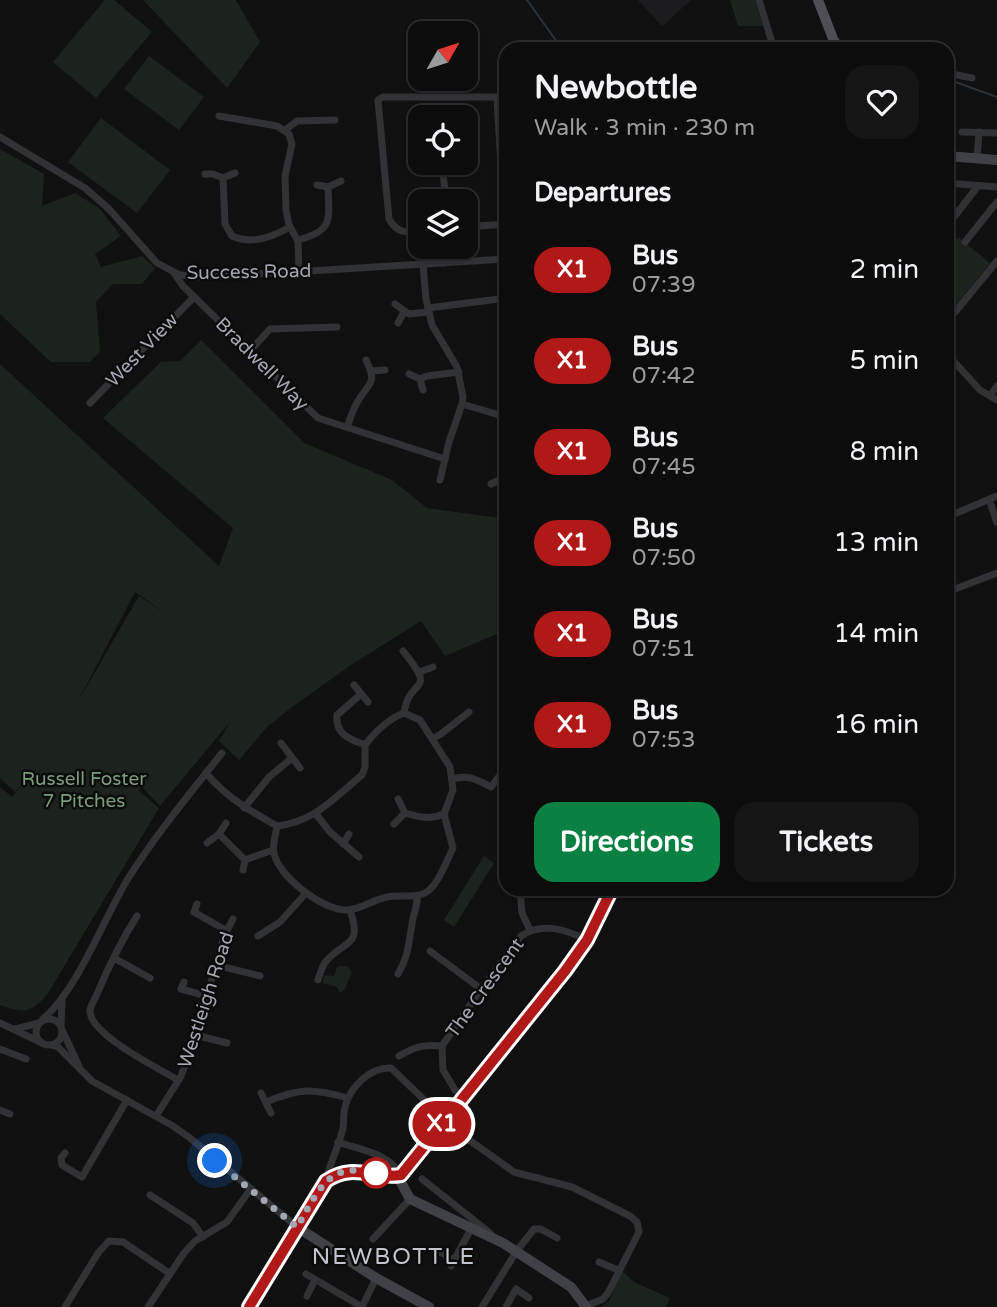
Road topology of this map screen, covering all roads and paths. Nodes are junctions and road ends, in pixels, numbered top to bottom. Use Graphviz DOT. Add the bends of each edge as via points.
graph roads {
  1 [pos="759,0"];
  2 [pos="819,0"];
  3 [pos="772,42"];
  4 [pos="834,42"];
  5 [pos="954,74"];
  6 [pos="972,78"];
  7 [pos="496,98"];
  8 [pos="499,98"];
  9 [pos="219,116"];
  10 [pos="317,120"];
  11 [pos="335,120"];
  12 [pos="318,130"];
  13 [pos="285,131"];
  14 [pos="962,132"];
  15 [pos="979,132"];
  16 [pos="997,133"];
  17 [pos="0,137"];
  18 [pos="499,149"];
  19 [pos="954,156"];
  20 [pos="977,158"];
  21 [pos="997,160"];
  22 [pos="236,173"];
  23 [pos="205,174"];
  24 [pos="223,178"];
  25 [pos="341,181"];
  26 [pos="317,184"];
  27 [pos="954,184"];
  28 [pos="978,186"];
  29 [pos="328,187"];
  30 [pos="997,187"];
  31 [pos="997,202"];
  32 [pos="954,217"];
  33 [pos="499,225"];
  34 [pos="478,226"];
  35 [pos="290,227"];
  36 [pos="408,232"];
  37 [pos="232,236"];
  38 [pos="298,240"];
  39 [pos="965,242"];
  40 [pos="224,243"];
  41 [pos="444,259"];
  42 [pos="499,259"];
  43 [pos="997,261"];
  44 [pos="444,263"];
  45 [pos="423,265"];
  46 [pos="299,272"];
  47 [pos="174,273"];
  48 [pos="194,297"];
  49 [pos="499,299"];
  50 [pos="482,303"];
  51 [pos="395,304"];
  52 [pos="429,310"];
  53 [pos="404,312"];
  54 [pos="954,313"];
  55 [pos="481,314"];
  56 [pos="398,323"];
  57 [pos="337,327"];
  58 [pos="250,351"];
  59 [pos="366,360"];
  60 [pos="954,362"];
  61 [pos="385,370"];
  62 [pos="372,371"];
  63 [pos="459,372"];
  64 [pos="409,374"];
  65 [pos="420,379"];
  66 [pos="997,386"];
  67 [pos="423,390"];
  68 [pos="993,398"];
  69 [pos="90,403"];
  70 [pos="462,404"];
  71 [pos="499,414"];
  72 [pos="347,427"];
  73 [pos="445,459"];
  74 [pos="440,480"];
  75 [pos="499,482"];
  76 [pos="491,484"];
  77 [pos="993,498"];
  78 [pos="954,514"];
  79 [pos="997,523"];
  80 [pos="997,573"];
  81 [pos="954,589"];
  82 [pos="403,651"];
  83 [pos="433,667"];
  84 [pos="420,672"];
  85 [pos="354,685"];
  86 [pos="362,694"];
  87 [pos="368,702"];
  88 [pos="469,712"];
  89 [pos="404,713"];
  90 [pos="455,723"];
  91 [pos="462,731"];
  92 [pos="432,738"];
  93 [pos="281,743"];
  94 [pos="365,745"];
  95 [pos="222,753"];
  96 [pos="292,758"];
  97 [pos="300,768"];
  98 [pos="205,773"];
  99 [pos="499,777"];
  100 [pos="453,779"];
  101 [pos="398,799"];
  102 [pos="244,808"];
  103 [pos="405,813"];
  104 [pos="316,814"];
  105 [pos="444,814"];
  106 [pos="226,823"];
  107 [pos="394,824"];
  108 [pos="277,826"];
  109 [pos="219,834"];
  110 [pos="349,834"];
  111 [pos="207,843"];
  112 [pos="343,844"];
  113 [pos="273,850"];
  114 [pos="359,857"];
  115 [pos="245,860"];
  116 [pos="243,870"];
  117 [pos="306,892"];
  118 [pos="417,896"];
  119 [pos="521,896"];
  120 [pos="609,896"];
  121 [pos="350,910"];
  122 [pos="194,911"];
  123 [pos="233,919"];
  124 [pos="143,925"];
  125 [pos="530,930"];
  126 [pos="227,931"];
  127 [pos="269,931"];
  128 [pos="258,936"];
  129 [pos="587,940"];
  130 [pos="274,941"];
  131 [pos="430,951"];
  132 [pos="114,958"];
  133 [pos="216,965"];
  134 [pos="323,967"];
  135 [pos="333,971"];
  136 [pos="398,974"];
  137 [pos="260,976"];
  138 [pos="150,978"];
  139 [pos="317,980"];
  140 [pos="181,989"];
  141 [pos="481,989"];
  142 [pos="207,996"];
  143 [pos="62,1000"];
  144 [pos="41,1021"];
  145 [pos="0,1023"];
  146 [pos="61,1028"];
  147 [pos="14,1029"];
  148 [pos="195,1035"];
  149 [pos="222,1039"];
  150 [pos="41,1042"];
  151 [pos="51,1045"];
  152 [pos="442,1046"];
  153 [pos="0,1049"];
  154 [pos="399,1056"];
  155 [pos="26,1059"];
  156 [pos="83,1073"];
  157 [pos="178,1080"];
  158 [pos="261,1093"];
  159 [pos="348,1098"];
  160 [pos="464,1098"];
  161 [pos="127,1100"];
  162 [pos="266,1102"];
  163 [pos="0,1110"];
  164 [pos="437,1112"];
  165 [pos="271,1113"];
  166 [pos="10,1114"];
  167 [pos="156,1116"];
  168 [pos="444,1122"];
  169 [pos="338,1142"];
  170 [pos="65,1153"];
  171 [pos="400,1176"];
  172 [pos="422,1179"];
  173 [pos="326,1181"];
  174 [pos="250,1190"];
  175 [pos="150,1195"];
  176 [pos="411,1199"];
  177 [pos="297,1227"];
  178 [pos="472,1227"];
  179 [pos="203,1237"];
  180 [pos="557,1238"];
  181 [pos="373,1239"];
  182 [pos="503,1243"];
  183 [pos="440,1252"];
  184 [pos="516,1252"];
  185 [pos="599,1262"];
  186 [pos="618,1270"];
  187 [pos="169,1273"];
  188 [pos="306,1274"];
  189 [pos="376,1278"];
  190 [pos="315,1280"];
  191 [pos="307,1296"];
  192 [pos="529,1298"];
  193 [pos="65,1307"];
  194 [pos="148,1307"];
  195 [pos="249,1307"];
  196 [pos="362,1307"];
  197 [pos="428,1307"];
  198 [pos="482,1307"];
  199 [pos="506,1307"];
  200 [pos="586,1307"];
  1 -- 3 [label="street"];
  2 -- 4 [label="main road"];
  5 -- 6 [label="street"];
  7 -- 8 [label="street"];
  7 -- 18 [label="street"];
  7 -- 36 [label="street" via="378,100 389,219 400,232"];
  9 -- 13 [label="street"];
  10 -- 11 [label="street"];
  10 -- 12 [label="street"];
  10 -- 13 [label="street" via="298,121"];
  13 -- 35 [label="street" via="292,144 285,176"];
  14 -- 15 [label="street"];
  15 -- 16 [label="street"];
  15 -- 20 [label="street"];
  17 -- 47 [label="street, Success Road" via="85,188 157,263"];
  19 -- 20 [label="street"];
  20 -- 21 [label="street"];
  22 -- 24 [label="street"];
  23 -- 24 [label="street"];
  24 -- 37 [label="street" via="225,224"];
  25 -- 29 [label="street"];
  26 -- 29 [label="street"];
  27 -- 28 [label="street"];
  28 -- 30 [label="street"];
  28 -- 32 [label="street"];
  29 -- 38 [label="street" via="327,226"];
  31 -- 39 [label="street"];
  33 -- 34 [label="street"];
  35 -- 37 [label="street" via="265,238"];
  35 -- 38 [label="street"];
  37 -- 40 [label="street"];
  38 -- 46 [label="street"];
  41 -- 44 [label="street"];
  42 -- 44 [label="street, Success Road"];
  43 -- 54 [label="street"];
  44 -- 45 [label="street, Success Road"];
  45 -- 46 [label="street, Success Road"];
  45 -- 52 [label="street"];
  46 -- 47 [label="street, Success Road" via="199,277"];
  47 -- 48 [label="street, Bradwell Way"];
  48 -- 58 [label="street, Bradwell Way"];
  48 -- 69 [label="street, West View"];
  49 -- 50 [label="street"];
  50 -- 52 [label="street"];
  50 -- 55 [label="street"];
  51 -- 53 [label="street"];
  52 -- 53 [label="street" via="413,315"];
  52 -- 63 [label="street" via="434,330"];
  53 -- 56 [label="street"];
  57 -- 58 [label="street" via="270,329"];
  58 -- 72 [label="street, Bradwell Way" via="318,418"];
  59 -- 62 [label="street"];
  60 -- 68 [label="street"];
  61 -- 62 [label="street"];
  62 -- 72 [label="street" via="371,383"];
  63 -- 65 [label="street"];
  63 -- 70 [label="street"];
  64 -- 65 [label="street"];
  65 -- 67 [label="street"];
  66 -- 68 [label="street"];
  70 -- 71 [label="street"];
  70 -- 73 [label="street"];
  72 -- 73 [label="street, Bradwell Way"];
  73 -- 74 [label="street"];
  75 -- 76 [label="street"];
  77 -- 78 [label="street"];
  77 -- 79 [label="street"];
  80 -- 81 [label="street"];
  82 -- 84 [label="street"];
  83 -- 84 [label="street"];
  84 -- 89 [label="street" via="420,686 406,699"];
  85 -- 86 [label="street"];
  86 -- 87 [label="street"];
  86 -- 94 [label="street" via="337,715 336,724 341,734"];
  88 -- 90 [label="street"];
  89 -- 92 [label="street" via="419,720"];
  89 -- 94 [label="street" via="385,724"];
  90 -- 91 [label="street"];
  90 -- 92 [label="street"];
  92 -- 100 [label="street"];
  93 -- 96 [label="street"];
  94 -- 104 [label="street" via="362,775"];
  95 -- 98 [label="street"];
  96 -- 97 [label="street"];
  96 -- 102 [label="street"];
  98 -- 102 [label="street"];
  98 -- 143 [label="street" via="129,878"];
  99 -- 100 [label="street" via="493,791 477,779"];
  100 -- 105 [label="street"];
  101 -- 103 [label="street"];
  102 -- 108 [label="street"];
  103 -- 105 [label="street" via="418,817"];
  103 -- 107 [label="street"];
  104 -- 108 [label="street"];
  104 -- 112 [label="street"];
  105 -- 118 [label="street" via="453,848 434,884"];
  106 -- 109 [label="street"];
  108 -- 113 [label="street"];
  109 -- 111 [label="street"];
  109 -- 115 [label="street"];
  110 -- 112 [label="street"];
  112 -- 114 [label="street"];
  113 -- 115 [label="street"];
  113 -- 117 [label="street" via="277,863"];
  115 -- 116 [label="street"];
  117 -- 121 [label="street" via="337,910"];
  117 -- 127 [label="street"];
  118 -- 121 [label="street" via="389,896"];
  118 -- 136 [label="street" via="410,948"];
  119 -- 125 [label="street"];
  120 -- 129 [label="main road"];
  121 -- 134 [label="street" via="355,923 353,937"];
  122 -- 126 [label="street"];
  123 -- 126 [label="street, Westleigh Road"];
  124 -- 132 [label="street" via="136,918"];
  125 -- 129 [label="street, The Crescent" via="545,927"];
  125 -- 141 [label="street, The Crescent"];
  126 -- 133 [label="street, Westleigh Road"];
  127 -- 128 [label="street"];
  127 -- 130 [label="street"];
  129 -- 160 [label="main road"];
  131 -- 141 [label="street"];
  132 -- 138 [label="street"];
  132 -- 157 [label="street" via="90,1009 92,1017 121,1046"];
  133 -- 137 [label="street"];
  133 -- 142 [label="street, Westleigh Road"];
  134 -- 135 [label="street"];
  134 -- 139 [label="street"];
  140 -- 142 [label="street"];
  141 -- 152 [label="street, The Crescent"];
  142 -- 148 [label="street, Westleigh Road"];
  143 -- 144 [label="street"];
  143 -- 146 [label="street"];
  144 -- 146 [label="street" via="56,1020"];
  144 -- 147 [label="street"];
  144 -- 150 [label="street" via="36,1033"];
  145 -- 147 [label="street"];
  146 -- 151 [label="street" via="59,1040"];
  146 -- 156 [label="street"];
  147 -- 150 [label="street"];
  148 -- 149 [label="street"];
  148 -- 157 [label="street, Westleigh Road"];
  150 -- 151 [label="street"];
  151 -- 156 [label="street"];
  152 -- 154 [label="street" via="413,1047"];
  152 -- 160 [label="street, The Crescent" via="443,1070"];
  153 -- 155 [label="street"];
  156 -- 161 [label="street"];
  157 -- 167 [label="street, Westleigh Road"];
  158 -- 162 [label="street"];
  159 -- 162 [label="street" via="317,1090 291,1092"];
  159 -- 164 [label="street" via="369,1073 391,1068"];
  159 -- 169 [label="street"];
  160 -- 168 [label="main road"];
  161 -- 167 [label="street"];
  161 -- 170 [label="street" via="82,1177 62,1165"];
  162 -- 165 [label="street"];
  163 -- 166 [label="street"];
  167 -- 174 [label="street" via="190,1138"];
  168 -- 171 [label="main road"];
  168 -- 186 [label="street" via="514,1172 572,1187 630,1216 639,1232"];
  169 -- 171 [label="street" via="386,1159"];
  169 -- 173 [label="street"];
  171 -- 173 [label="main road" via="349,1170"];
  171 -- 176 [label="street"];
  172 -- 182 [label="street"];
  173 -- 177 [label="main road"];
  174 -- 177 [label="street"];
  174 -- 179 [label="street" via="227,1222"];
  175 -- 179 [label="street" via="193,1223"];
  176 -- 178 [label="street"];
  176 -- 181 [label="street"];
  177 -- 189 [label="street"];
  177 -- 195 [label="main road"];
  178 -- 182 [label="street"];
  178 -- 183 [label="street" via="453,1263"];
  179 -- 187 [label="street"];
  180 -- 184 [label="street" via="534,1229"];
  182 -- 184 [label="street"];
  184 -- 198 [label="street"];
  184 -- 200 [label="street" via="571,1287"];
  185 -- 186 [label="street"];
  186 -- 200 [label="street" via="608,1293"];
  187 -- 193 [label="street" via="123,1242 109,1241"];
  187 -- 194 [label="street"];
  188 -- 190 [label="street"];
  189 -- 196 [label="street"];
  189 -- 197 [label="street"];
  190 -- 191 [label="street"];
  190 -- 196 [label="street"];
  192 -- 199 [label="street" via="516,1289"];
}
